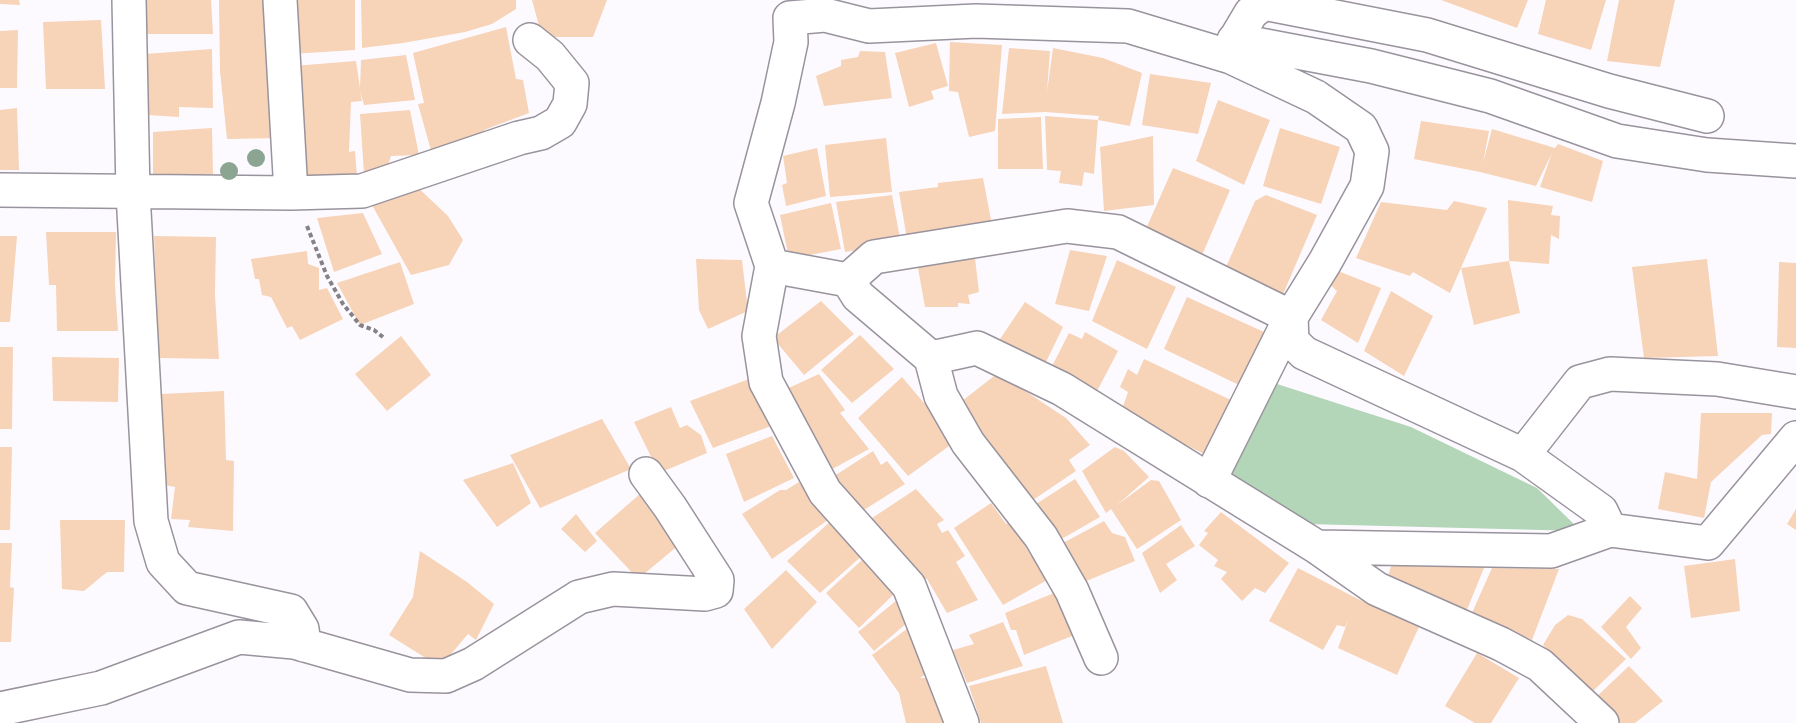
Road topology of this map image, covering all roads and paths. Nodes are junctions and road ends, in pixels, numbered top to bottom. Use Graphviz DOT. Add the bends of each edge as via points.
graph roads {
  1 [pos="129,0"];
  2 [pos="280,0"];
  3 [pos="787,9"];
  4 [pos="530,40"];
  5 [pos="1230,47"];
  6 [pos="1707,116"];
  7 [pos="1796,161"];
  8 [pos="0,190"];
  9 [pos="133,193"];
  10 [pos="291,193"];
  11 [pos="772,266"];
  12 [pos="848,280"];
  13 [pos="1291,317"];
  14 [pos="383,337"];
  15 [pos="931,358"];
  16 [pos="1796,392"];
  17 [pos="1796,438"];
  18 [pos="1523,455"];
  19 [pos="646,474"];
  20 [pos="1209,481"];
  21 [pos="1610,530"];
  22 [pos="1317,547"];
  23 [pos="304,645"];
  24 [pos="1101,658"];
  25 [pos="0,709"];
  26 [pos="962,723"];
  27 [pos="1602,723"];
  1 -- 9 [label="street"];
  2 -- 10 [label="street"];
  3 -- 5 [label="street" via="869,26 976,21 1128,26"];
  3 -- 11 [label="street" via="791,42 751,202"];
  4 -- 10 [label="street" via="550,56 572,83 570,104 560,122 541,134 362,191"];
  5 -- 6 [label="street" via="1251,13 1264,3 1427,36"];
  5 -- 7 [label="street" via="1371,66 1491,96 1617,141 1707,155"];
  5 -- 13 [label="street" via="1361,128 1372,151 1367,186"];
  8 -- 9 [label="street"];
  9 -- 10 [label="street"];
  9 -- 23 [label="street" via="151,521 163,562 187,588 291,611 302,629"];
  10 -- 14 [label="path" via="343,304 360,325"];
  11 -- 12 [label="street"];
  11 -- 26 [label="street" via="759,336 766,382 825,492 909,586"];
  12 -- 13 [label="street" via="874,257 1067,226 1118,232"];
  12 -- 15 [label="street" via="858,296"];
  13 -- 18 [label="street" via="1292,341 1304,353"];
  13 -- 20 [label="street"];
  15 -- 20 [label="street" via="976,348 1062,389"];
  15 -- 24 [label="street" via="941,396 962,434 1041,537 1072,591"];
  16 -- 18 [label="street" via="1717,379 1610,374 1580,382"];
  17 -- 21 [label="street" via="1708,543"];
  18 -- 21 [label="street" via="1601,511"];
  19 -- 23 [label="street" via="717,579 716,591 705,594 613,589 579,597 473,664 446,676 410,675"];
  20 -- 22 [label="street"];
  21 -- 22 [label="street" via="1551,551"];
  22 -- 27 [label="street" via="1377,589 1540,665"];
  23 -- 25 [label="street" via="240,638 101,688"];
}
